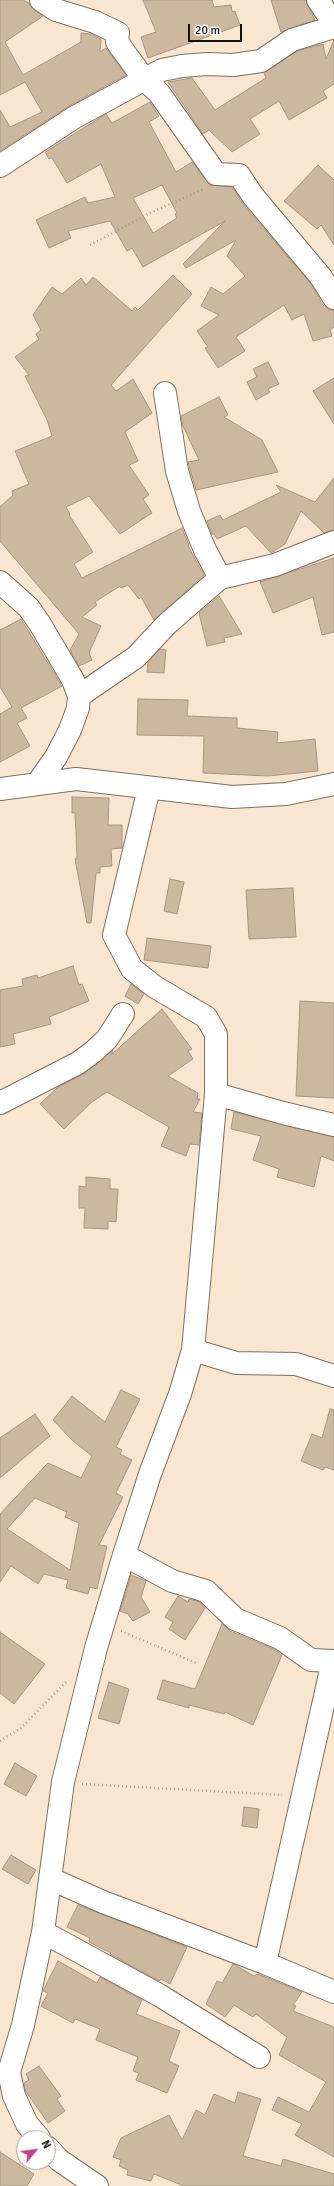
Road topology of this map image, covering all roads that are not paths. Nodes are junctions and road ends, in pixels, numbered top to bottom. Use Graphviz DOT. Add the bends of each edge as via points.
graph roads {
  1 [pos="41,0"];
  2 [pos="318,0"];
  3 [pos="334,26"];
  4 [pos="144,79"];
  5 [pos="0,166"];
  6 [pos="334,298"];
  7 [pos="165,393"];
  8 [pos="334,542"];
  9 [pos="220,578"];
  10 [pos="3,588"];
  11 [pos="79,696"];
  12 [pos="37,784"];
  13 [pos="334,784"];
  14 [pos="149,788"];
  15 [pos="0,789"];
  16 [pos="123,1014"];
  17 [pos="216,1094"];
  18 [pos="0,1103"];
  19 [pos="334,1125"];
  20 [pos="193,1350"];
  21 [pos="334,1376"];
  22 [pos="124,1555"];
  23 [pos="334,1661"];
  24 [pos="51,1879"];
  25 [pos="43,1932"];
  26 [pos="266,1963"];
  27 [pos="334,1992"];
  28 [pos="259,2057"];
  29 [pos="5,2072"];
  30 [pos="32,2130"];
  31 [pos="56,2157"];
  32 [pos="97,2186"];
  1 -- 4 [label="street" via="56,10 118,33 118,42"];
  2 -- 3 [label="street"];
  3 -- 4 [label="street" via="292,40 261,61 233,65 182,66 162,70"];
  4 -- 5 [label="street" via="75,117"];
  4 -- 6 [label="street" via="159,93 216,174 239,175 322,277"];
  7 -- 9 [label="street" via="177,471 205,550"];
  8 -- 9 [label="street" via="275,565"];
  9 -- 11 [label="street" via="167,624 136,657"];
  10 -- 11 [label="street" via="29,608 73,680"];
  11 -- 12 [label="street" via="78,708 70,730"];
  12 -- 14 [label="street" via="76,779"];
  12 -- 15 [label="street"];
  13 -- 14 [label="street" via="286,794 232,797"];
  14 -- 17 [label="street" via="114,935 132,969 154,987 206,1017 216,1034"];
  16 -- 18 [label="street" via="107,1039 94,1052 78,1063"];
  17 -- 19 [label="street"];
  17 -- 20 [label="street"];
  20 -- 21 [label="street" via="236,1363 296,1364"];
  20 -- 22 [label="street"];
  22 -- 23 [label="street" via="172,1581 206,1591 234,1619 280,1638 311,1660"];
  22 -- 24 [label="street" via="63,1782"];
  23 -- 26 [label="street"];
  24 -- 25 [label="street"];
  24 -- 26 [label="street" via="103,1902"];
  25 -- 28 [label="street" via="159,1996"];
  25 -- 29 [label="street" via="23,2025"];
  26 -- 27 [label="street"];
  29 -- 30 [label="street" via="27,2124"];
  31 -- 32 [label="street"];
}
